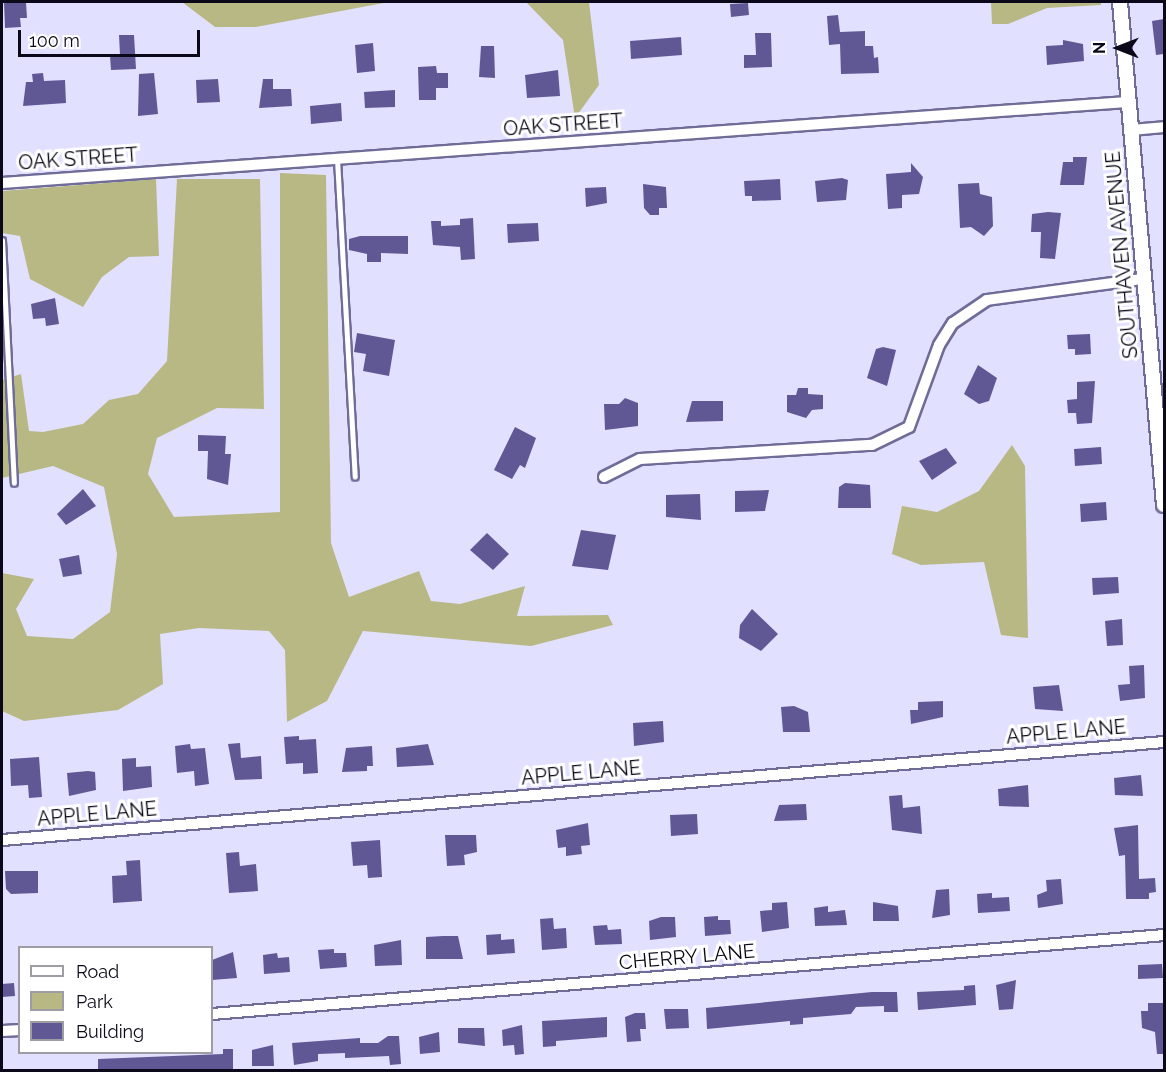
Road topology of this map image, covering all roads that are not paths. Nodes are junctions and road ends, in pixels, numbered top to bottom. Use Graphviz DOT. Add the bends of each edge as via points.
graph roads {
  1 [pos="1119,2"];
  2 [pos="1127,102"];
  3 [pos="1164,127"];
  4 [pos="1131,130"];
  5 [pos="337,159"];
  6 [pos="2,183"];
  7 [pos="2,240"];
  8 [pos="1143,279"];
  9 [pos="1161,429"];
  10 [pos="355,476"];
  11 [pos="604,477"];
  12 [pos="14,483"];
  13 [pos="1164,505"];
  14 [pos="1164,742"];
  15 [pos="2,840"];
  16 [pos="1164,935"];
  17 [pos="213,1014"];
  18 [pos="18,1030"];
  19 [pos="2,1032"];
  1 -- 2 [label="street, SOUTHAVEN AVENUE"];
  2 -- 4 [label="street, SOUTHAVEN AVENUE"];
  2 -- 5 [label="street, OAK STREET"];
  3 -- 4 [label="street"];
  4 -- 8 [label="street, SOUTHAVEN AVENUE"];
  5 -- 6 [label="street, OAK STREET"];
  5 -- 10 [label="lane"];
  7 -- 12 [label="lane"];
  8 -- 9 [label="street, SOUTHAVEN AVENUE"];
  8 -- 11 [label="street" via="987,300 953,323 939,345 909,427 873,445 640,459"];
  9 -- 13 [label="street, SOUTHAVEN AVENUE"];
  14 -- 15 [label="street, APPLE LANE"];
  16 -- 17 [label="street, CHERRY LANE"];
  18 -- 19 [label="street"];
}
